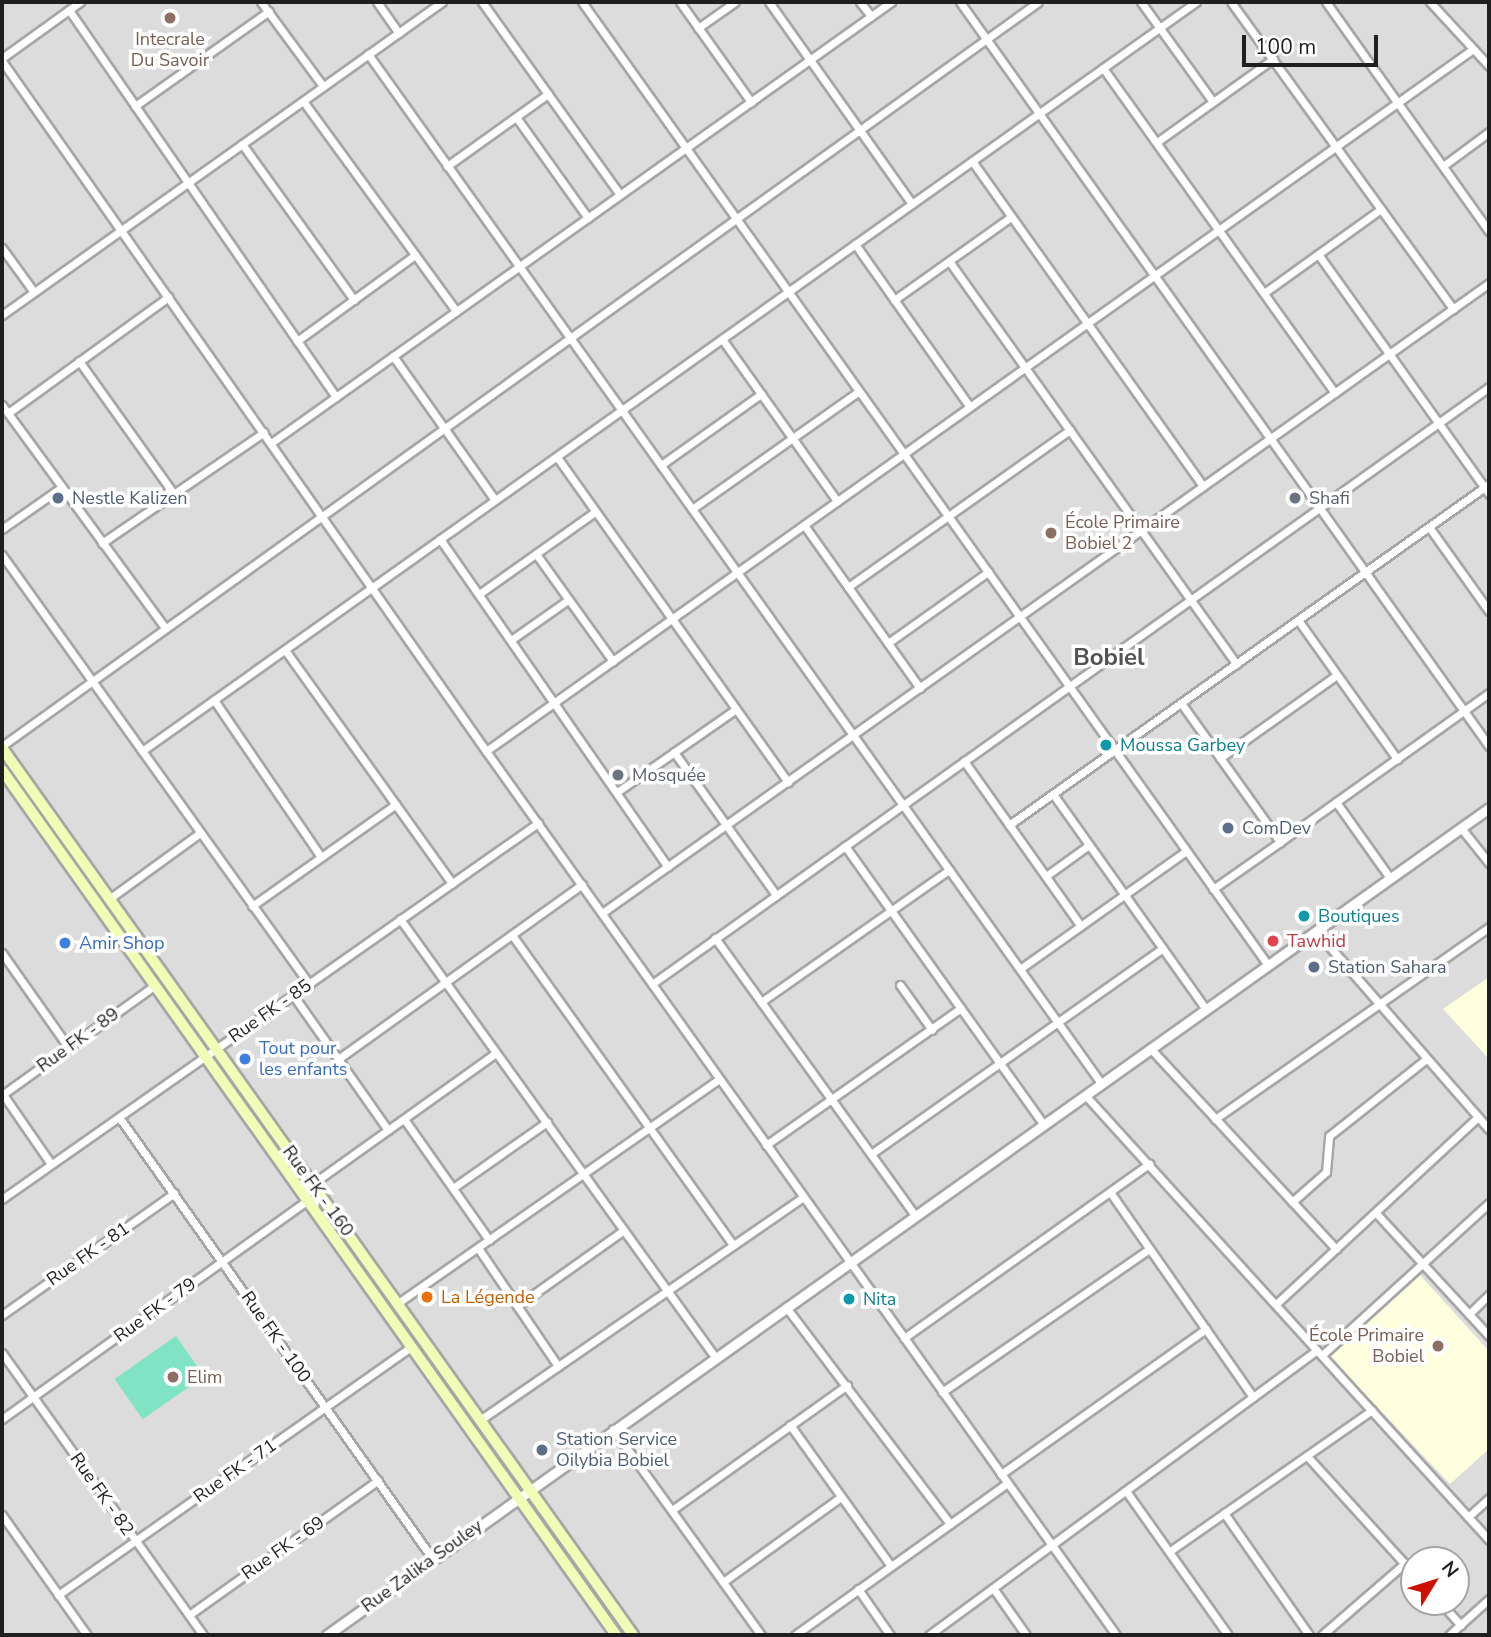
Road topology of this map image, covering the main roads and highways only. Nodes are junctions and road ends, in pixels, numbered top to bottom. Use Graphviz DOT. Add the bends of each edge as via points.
graph roads {
  1 [pos="2,747"];
  2 [pos="2,770"];
  3 [pos="616,1635"];
  4 [pos="633,1635"];
  1 -- 4 [label="main road, Rue FK - 160"];
  2 -- 3 [label="main road, Rue FK - 160"];
}
